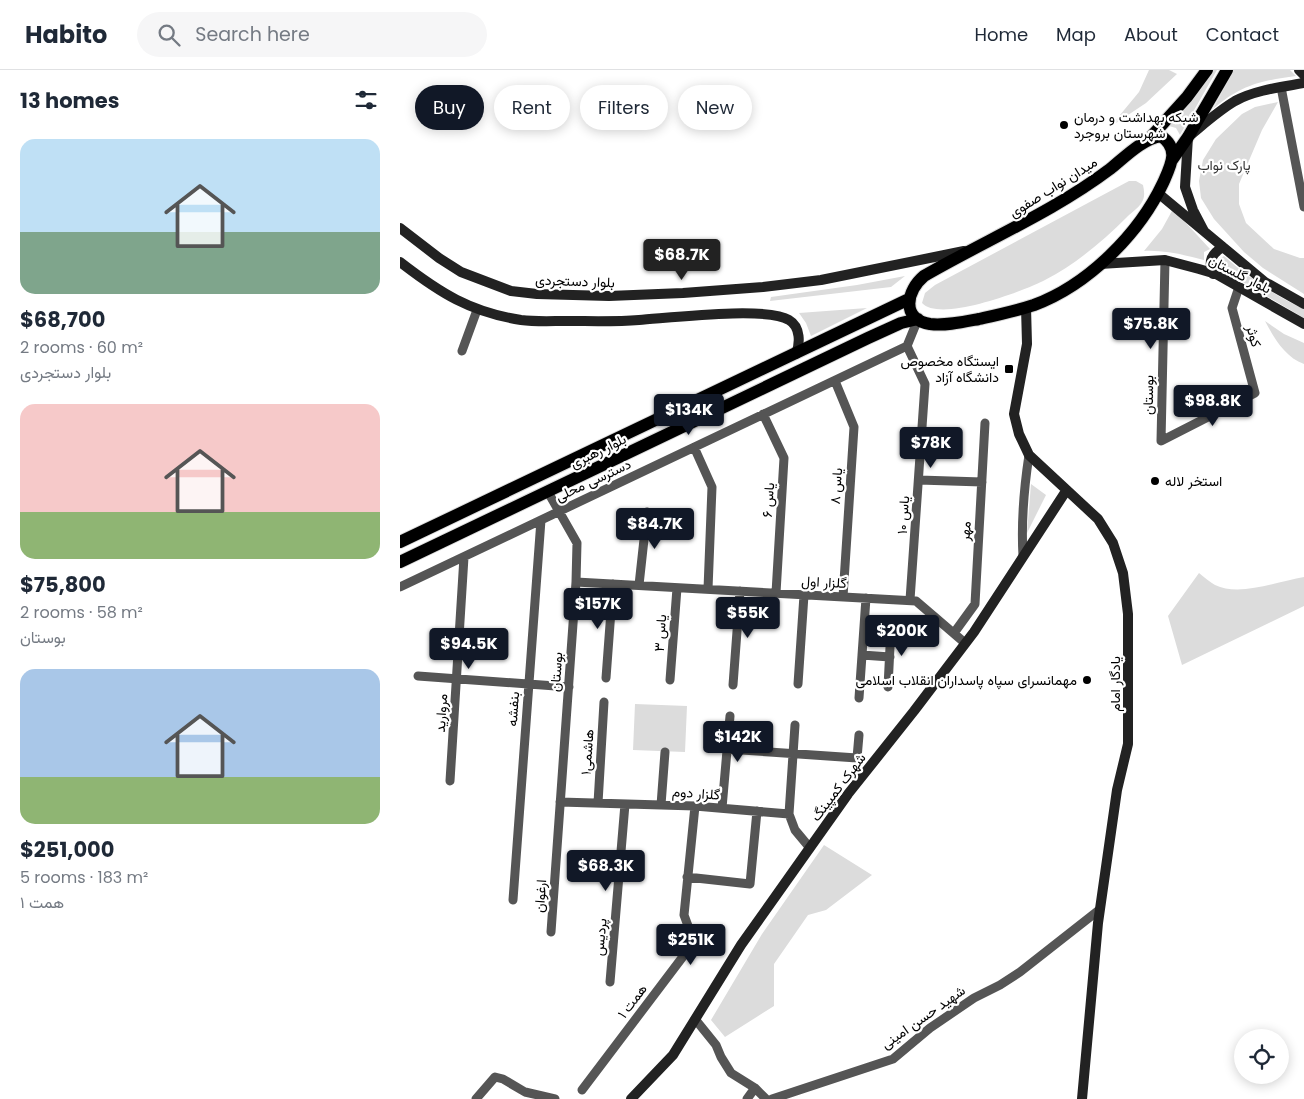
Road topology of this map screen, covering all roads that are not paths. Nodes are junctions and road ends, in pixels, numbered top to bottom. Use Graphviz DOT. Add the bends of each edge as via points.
graph roads {
  1 [pos="1207,70"];
  2 [pos="1227,70"];
  3 [pos="1299,70"];
  4 [pos="1304,76"];
  5 [pos="1304,83"];
  6 [pos="1280,88"];
  7 [pos="1188,137"];
  8 [pos="1148,140"];
  9 [pos="1172,160"];
  10 [pos="1158,193"];
  11 [pos="1304,207"];
  12 [pos="400,228"];
  13 [pos="1204,231"];
  14 [pos="1223,247"];
  15 [pos="973,249"];
  16 [pos="1164,260"];
  17 [pos="400,262"];
  18 [pos="1100,264"];
  19 [pos="1213,274"];
  20 [pos="1239,287"];
  21 [pos="909,299"];
  22 [pos="1304,304"];
  23 [pos="1026,307"];
  24 [pos="478,310"];
  25 [pos="918,320"];
  26 [pos="1304,324"];
  27 [pos="907,346"];
  28 [pos="462,351"];
  29 [pos="796,354"];
  30 [pos="835,381"];
  31 [pos="1255,393"];
  32 [pos="763,414"];
  33 [pos="985,424"];
  34 [pos="694,447"];
  35 [pos="1029,455"];
  36 [pos="919,480"];
  37 [pos="982,482"];
  38 [pos="1066,491"];
  39 [pos="548,492"];
  40 [pos="558,511"];
  41 [pos="647,512"];
  42 [pos="541,520"];
  43 [pos="400,542"];
  44 [pos="1023,556"];
  45 [pos="464,558"];
  46 [pos="400,562"];
  47 [pos="576,582"];
  48 [pos="613,584"];
  49 [pos="639,586"];
  50 [pos="400,587"];
  51 [pos="677,588"];
  52 [pos="708,589"];
  53 [pos="740,591"];
  54 [pos="776,593"];
  55 [pos="804,594"];
  56 [pos="843,597"];
  57 [pos="866,598"];
  58 [pos="910,600"];
  59 [pos="891,627"];
  60 [pos="954,633"];
  61 [pos="966,643"];
  62 [pos="862,655"];
  63 [pos="890,657"];
  64 [pos="418,676"];
  65 [pos="457,678"];
  66 [pos="606,678"];
  67 [pos="670,680"];
  68 [pos="529,684"];
  69 [pos="798,684"];
  70 [pos="733,685"];
  71 [pos="569,687"];
  72 [pos="888,687"];
  73 [pos="859,698"];
  74 [pos="604,702"];
  75 [pos="730,716"];
  76 [pos="795,725"];
  77 [pos="859,735"];
  78 [pos="727,749"];
  79 [pos="665,752"];
  80 [pos="793,754"];
  81 [pos="450,781"];
  82 [pos="560,802"];
  83 [pos="598,803"];
  84 [pos="625,804"];
  85 [pos="661,805"];
  86 [pos="694,806"];
  87 [pos="722,808"];
  88 [pos="757,811"];
  89 [pos="788,814"];
  90 [pos="810,848"];
  91 [pos="687,877"];
  92 [pos="513,900"];
  93 [pos="1099,910"];
  94 [pos="551,932"];
  95 [pos="610,982"];
  96 [pos="695,1019"];
  97 [pos="755,1088"];
  98 [pos="582,1090"];
  99 [pos="476,1099"];
  100 [pos="555,1099"];
  101 [pos="630,1099"];
  102 [pos="747,1099"];
  103 [pos="766,1099"];
  104 [pos="772,1099"];
  105 [pos="1082,1099"];
  1 -- 8 [label="main road, میدان نواب صفوی"];
  2 -- 7 [label="main road"];
  3 -- 4 [label="main road"];
  5 -- 6 [label="main road"];
  6 -- 7 [label="main road" via="1237,100"];
  6 -- 11 [label="street"];
  7 -- 9 [label="main road"];
  7 -- 13 [label="main road" via="1185,186"];
  8 -- 9 [label="main road" via="1161,136 1169,142"];
  8 -- 15 [label="main road, میدان نواب صفوی" via="1042,213"];
  9 -- 10 [label="main road"];
  10 -- 13 [label="main road, بلوار گلستان"];
  10 -- 18 [label="main road" via="1129,236"];
  12 -- 15 [label="main road, بلوار دستجردی" via="461,272 512,290 537,294 609,296 764,287 821,280"];
  13 -- 14 [label="main road, بلوار گلستان"];
  14 -- 19 [label="main road" via="1211,256"];
  14 -- 22 [label="main road, بلوار گلستان" via="1265,282"];
  15 -- 21 [label="main road, میدان نواب صفوی" via="916,282"];
  16 -- 18 [label="main road, بلوار گلستان"];
  16 -- 19 [label="main road, بلوار گلستان"];
  16 -- 31 [label="street, بوستان" via="1161,441"];
  17 -- 24 [label="main road" via="440,292"];
  18 -- 23 [label="main road" via="1056,294"];
  19 -- 20 [label="main road, بلوار گلستان"];
  20 -- 26 [label="main road, بلوار گلستان"];
  20 -- 31 [label="street, کوثر" via="1232,308"];
  21 -- 25 [label="main road" via="911,311"];
  21 -- 29 [label="main road, بلوار رهبری"];
  23 -- 25 [label="main road" via="948,323 929,324"];
  23 -- 35 [label="main road, یادگار امام" via="1027,344 1014,414"];
  24 -- 28 [label="street"];
  24 -- 29 [label="main road" via="523,321 635,321 748,313 774,316 789,320 796,327 799,344"];
  25 -- 27 [label="street"];
  25 -- 39 [label="main road, بلوار رهبری" via="901,323 868,338"];
  27 -- 30 [label="street, دسترسی محلی"];
  27 -- 36 [label="street, یاس ۱۰" via="925,384"];
  29 -- 43 [label="main road, بلوار رهبری"];
  30 -- 32 [label="street, دسترسی محلی"];
  30 -- 56 [label="street, یاس ۸" via="854,426"];
  32 -- 34 [label="street, دسترسی محلی"];
  32 -- 54 [label="street, یاس ۶" via="784,458"];
  33 -- 37 [label="street, مهر"];
  34 -- 40 [label="street, دسترسی محلی"];
  34 -- 52 [label="street" via="712,488"];
  35 -- 38 [label="main road, یادگار امام"];
  35 -- 44 [label="street"];
  36 -- 37 [label="street"];
  36 -- 58 [label="street, یاس ۱۰"];
  37 -- 60 [label="street, مهر" via="975,604"];
  38 -- 44 [label="main road, شهرک کمپینگ"];
  38 -- 93 [label="main road, یادگار امام" via="1098,519 1113,543 1123,573 1128,614 1128,744 1117,790"];
  39 -- 40 [label="street, بوستان"];
  39 -- 46 [label="main road, بلوار رهبری"];
  40 -- 42 [label="street, دسترسی محلی"];
  40 -- 47 [label="street, بوستان" via="577,543"];
  41 -- 49 [label="street"];
  42 -- 45 [label="street, دسترسی محلی"];
  42 -- 68 [label="street, بنفشه"];
  44 -- 61 [label="main road, شهرک کمپینگ"];
  45 -- 50 [label="street, دسترسی محلی"];
  45 -- 65 [label="street, مروارید"];
  47 -- 48 [label="street, گلزار اول"];
  47 -- 71 [label="street, بوستان"];
  48 -- 49 [label="street, گلزار اول"];
  48 -- 66 [label="street"];
  49 -- 51 [label="street, گلزار اول"];
  51 -- 52 [label="street, گلزار اول"];
  51 -- 67 [label="street, یاس ۳"];
  52 -- 53 [label="street, گلزار اول"];
  53 -- 54 [label="street, گلزار اول"];
  53 -- 70 [label="street"];
  54 -- 55 [label="street, گلزار اول"];
  55 -- 56 [label="street, گلزار اول"];
  55 -- 69 [label="street"];
  56 -- 57 [label="street, گلزار اول"];
  57 -- 58 [label="street, گلزار اول"];
  57 -- 62 [label="street"];
  58 -- 60 [label="street" via="916,601"];
  59 -- 63 [label="street"];
  60 -- 61 [label="street"];
  61 -- 90 [label="main road, شهرک کمپینگ"];
  62 -- 63 [label="street"];
  62 -- 73 [label="street"];
  63 -- 72 [label="street"];
  64 -- 65 [label="street"];
  65 -- 68 [label="street"];
  65 -- 81 [label="street, مروارید"];
  68 -- 71 [label="street"];
  68 -- 92 [label="street, بنفشه"];
  71 -- 82 [label="street, بوستان"];
  74 -- 83 [label="street, هاشمی۱"];
  75 -- 78 [label="street"];
  76 -- 80 [label="street"];
  77 -- 80 [label="street" via="857,758"];
  78 -- 80 [label="street"];
  78 -- 87 [label="street"];
  79 -- 85 [label="street"];
  80 -- 89 [label="street"];
  82 -- 83 [label="street, گلزار دوم"];
  82 -- 94 [label="street, ارغوان"];
  83 -- 84 [label="street, گلزار دوم"];
  84 -- 85 [label="street, گلزار دوم"];
  84 -- 95 [label="street, پردیس"];
  85 -- 86 [label="street, گلزار دوم"];
  86 -- 87 [label="street, گلزار دوم"];
  86 -- 91 [label="street, همت ۱"];
  87 -- 88 [label="street, گلزار دوم"];
  88 -- 89 [label="street, گلزار دوم"];
  88 -- 91 [label="street" via="750,884"];
  89 -- 90 [label="street" via="795,830"];
  90 -- 96 [label="main road, شهرک کمپینگ" via="741,945"];
  91 -- 98 [label="street, همت ۱" via="684,915 694,942"];
  93 -- 104 [label="street, شهید حسن امینی" via="1020,972 930,1028 894,1059"];
  93 -- 105 [label="main road, یادگار امام"];
  96 -- 97 [label="street" via="716,1045 731,1073"];
  96 -- 101 [label="main road, شهرک کمپینگ" via="673,1055"];
  97 -- 102 [label="street"];
  97 -- 103 [label="street"];
  99 -- 100 [label="street" via="495,1077 525,1092"];
}
